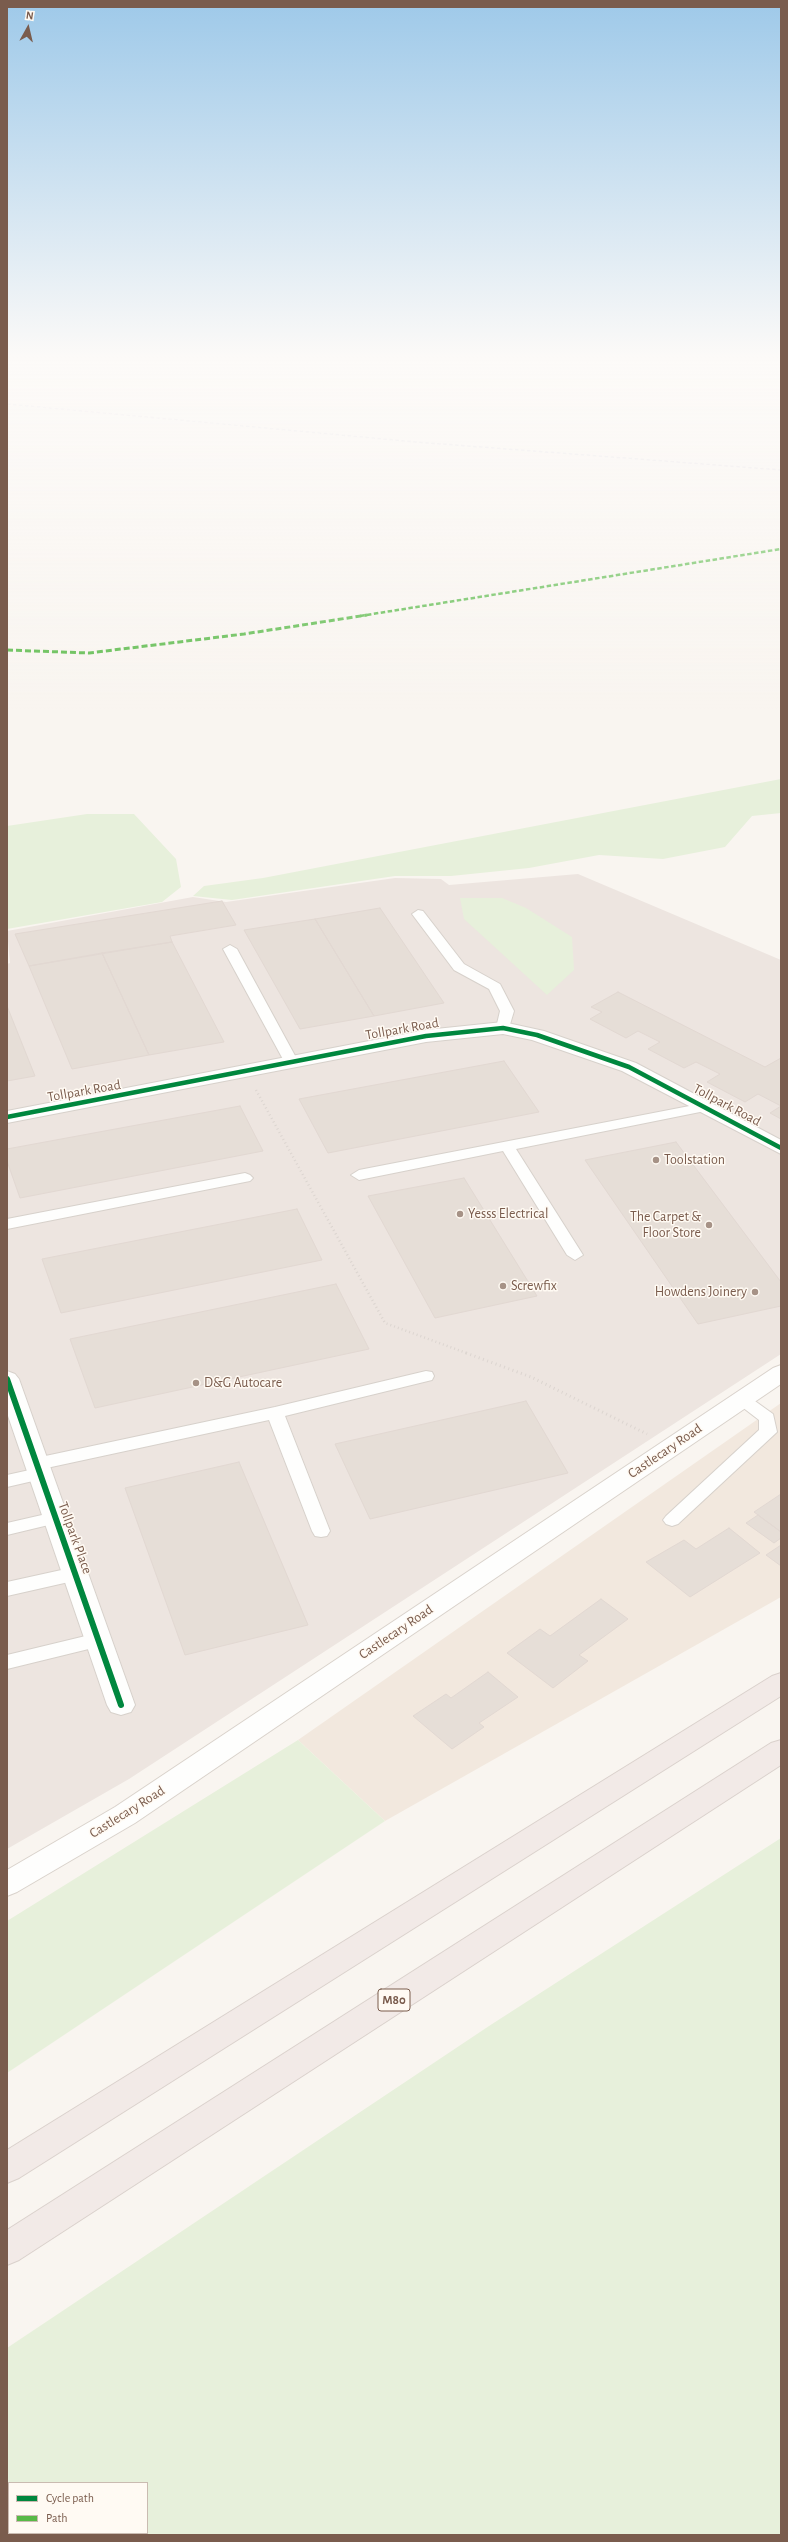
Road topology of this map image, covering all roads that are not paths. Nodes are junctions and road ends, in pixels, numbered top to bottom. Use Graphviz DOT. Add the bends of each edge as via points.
graph roads {
  1 [pos="418,914"];
  2 [pos="230,949"];
  3 [pos="503,1028"];
  4 [pos="292,1063"];
  5 [pos="705,1107"];
  6 [pos="7,1116"];
  7 [pos="779,1145"];
  8 [pos="507,1146"];
  9 [pos="359,1175"];
  10 [pos="245,1178"];
  11 [pos="7,1224"];
  12 [pos="575,1255"];
  13 [pos="781,1373"];
  14 [pos="426,1376"];
  15 [pos="7,1379"];
  16 [pos="742,1400"];
  17 [pos="275,1413"];
  18 [pos="38,1469"];
  19 [pos="7,1481"];
  20 [pos="55,1518"];
  21 [pos="672,1520"];
  22 [pos="7,1529"];
  23 [pos="321,1530"];
  24 [pos="75,1574"];
  25 [pos="7,1589"];
  26 [pos="98,1640"];
  27 [pos="7,1662"];
  28 [pos="781,1683"];
  29 [pos="121,1705"];
  30 [pos="781,1751"];
  31 [pos="7,1884"];
  32 [pos="7,2168"];
  33 [pos="7,2249"];
  1 -- 3 [label="lane" via="459,967 495,987 507,1011"];
  2 -- 4 [label="lane"];
  3 -- 4 [label="street, Tollpark Road" via="426,1036"];
  3 -- 5 [label="street, Tollpark Road" via="537,1035 629,1067"];
  4 -- 6 [label="street, Tollpark Road"];
  5 -- 7 [label="street, Tollpark Road"];
  5 -- 8 [label="lane"];
  8 -- 9 [label="lane"];
  8 -- 12 [label="lane"];
  10 -- 11 [label="lane"];
  13 -- 16 [label="street, Castlecary Road"];
  14 -- 17 [label="lane"];
  15 -- 18 [label="street, Tollpark Place"];
  16 -- 21 [label="lane" via="767,1418 768,1432"];
  16 -- 31 [label="street, Castlecary Road" via="124,1815"];
  17 -- 18 [label="lane"];
  17 -- 23 [label="lane"];
  18 -- 19 [label="lane"];
  18 -- 20 [label="street, Tollpark Place"];
  20 -- 22 [label="lane"];
  20 -- 24 [label="street, Tollpark Place"];
  24 -- 25 [label="lane"];
  24 -- 26 [label="street, Tollpark Place"];
  26 -- 27 [label="lane"];
  26 -- 29 [label="street, Tollpark Place"];
  28 -- 32 [label="highway"];
  30 -- 33 [label="highway, M80"];
}
